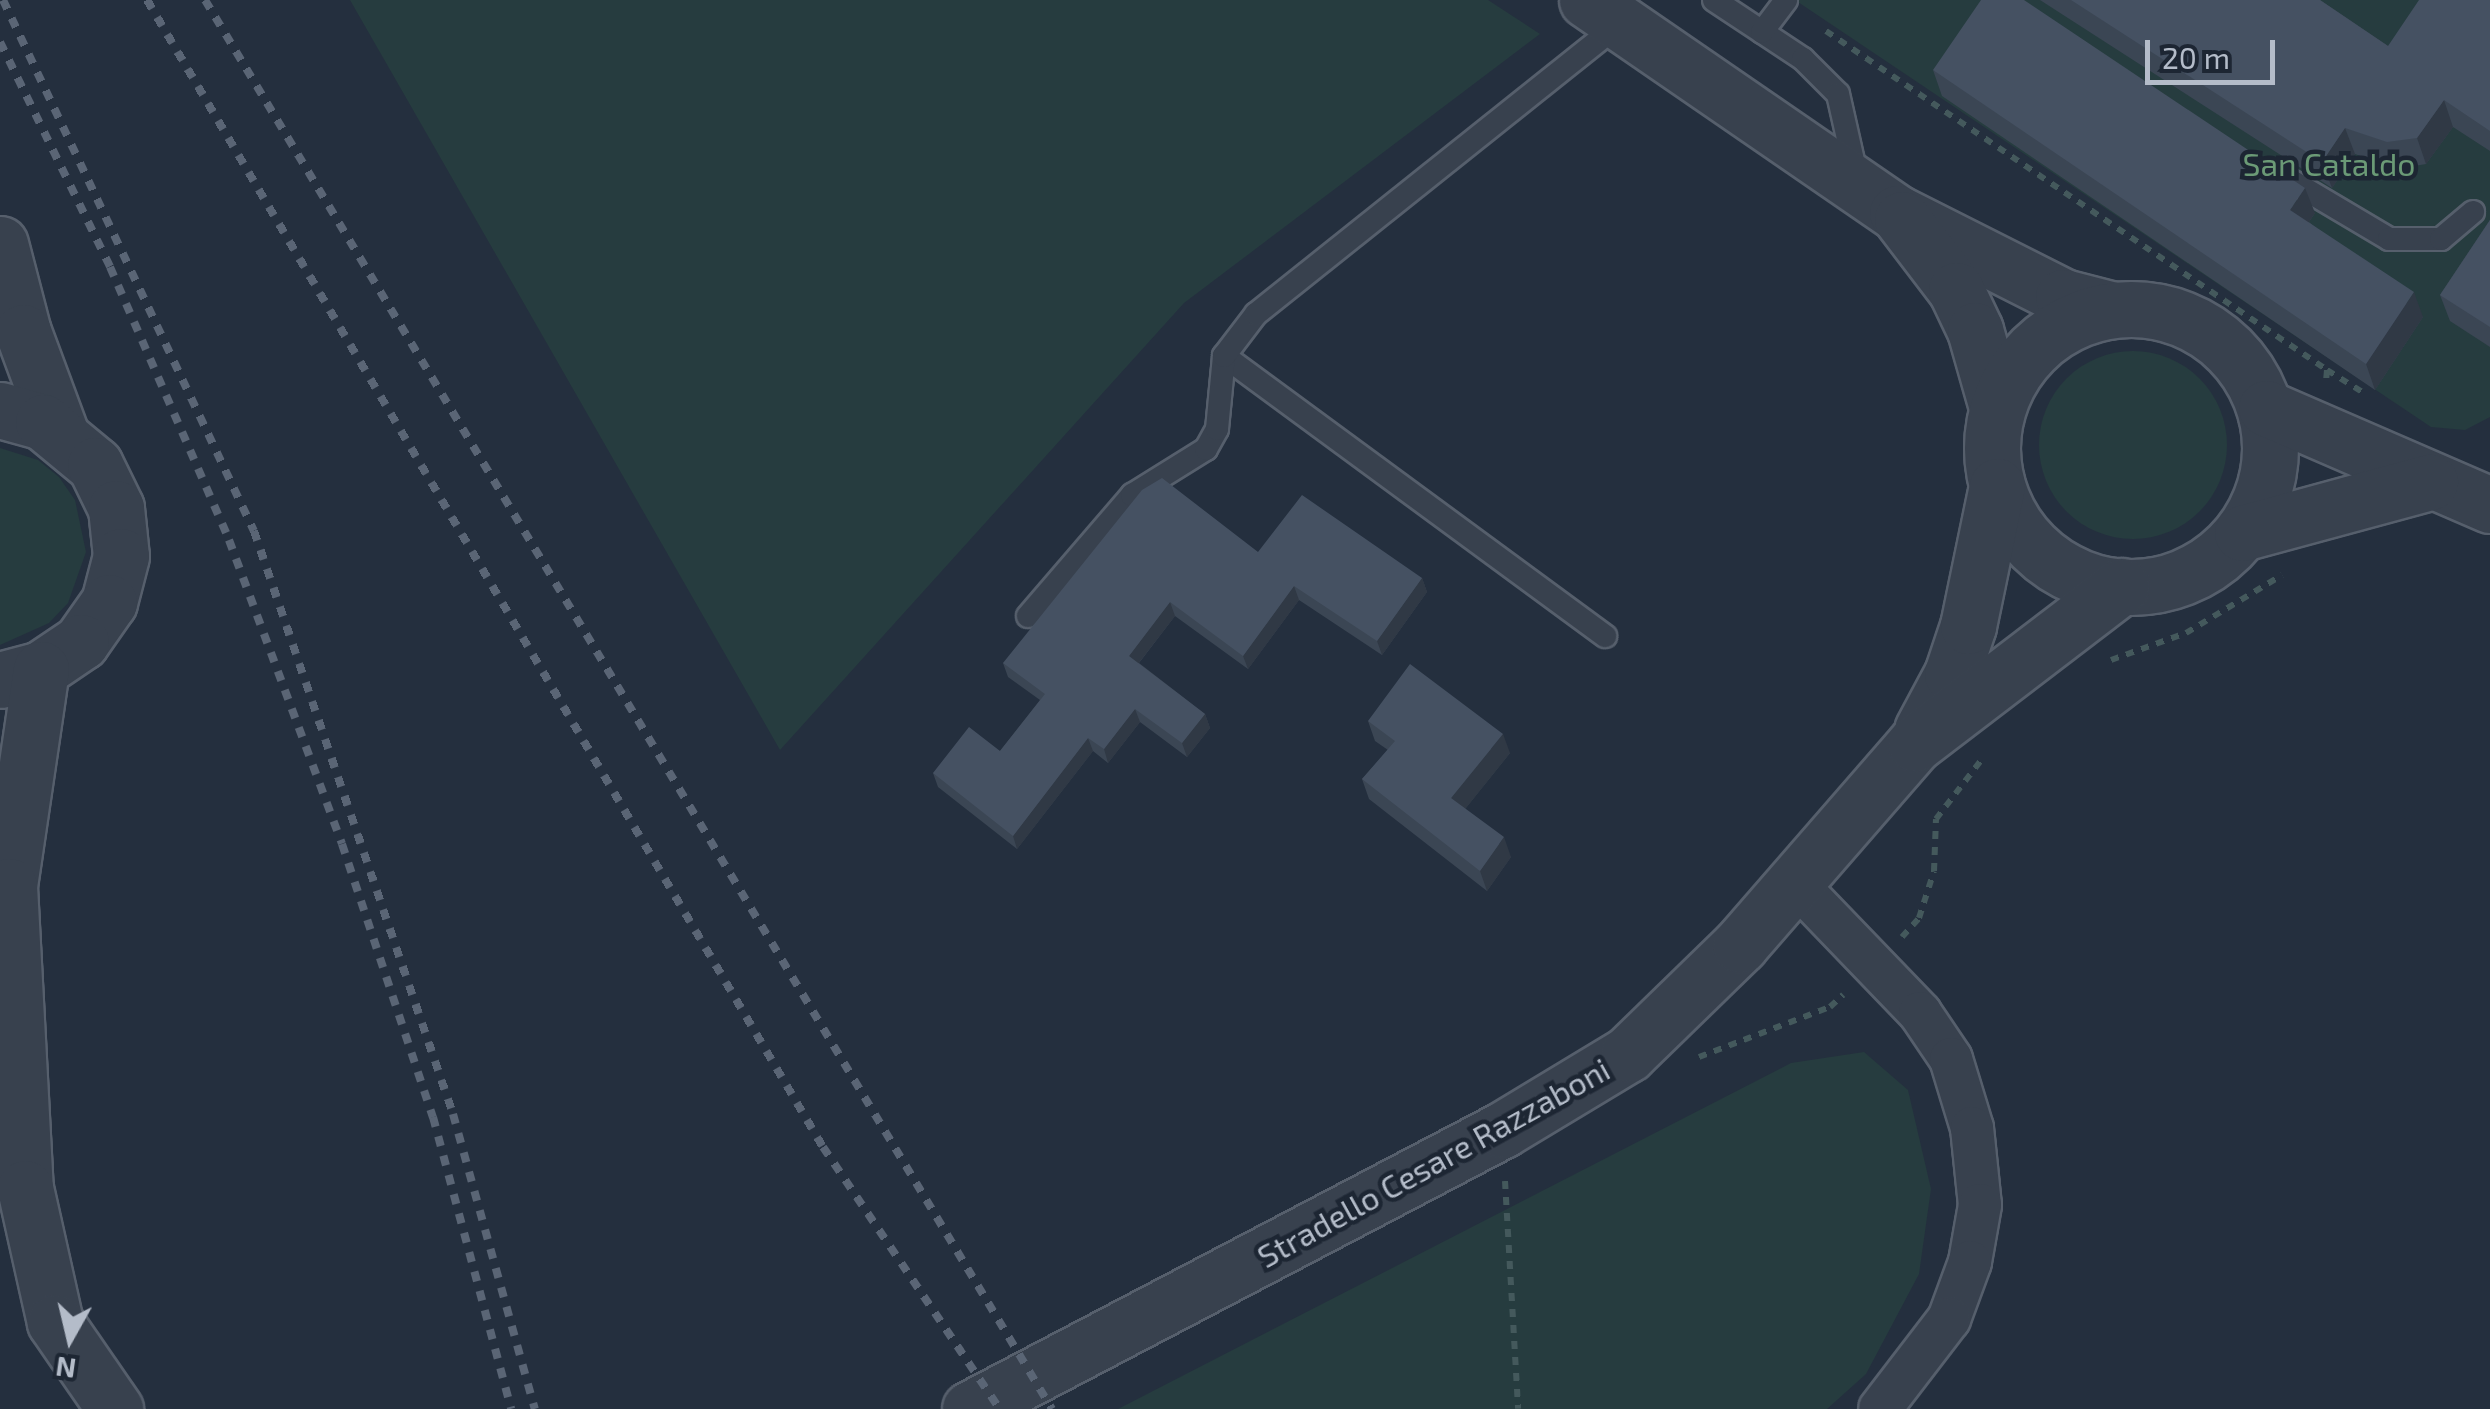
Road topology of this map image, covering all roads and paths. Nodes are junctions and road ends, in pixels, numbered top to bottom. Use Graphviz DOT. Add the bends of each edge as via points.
graph roads {
  1 [pos="1714,0"];
  2 [pos="1786,0"];
  3 [pos="1604,11"];
  4 [pos="1762,32"];
  5 [pos="2258,159"];
  6 [pos="1877,199"];
  7 [pos="2474,212"];
  8 [pos="0,244"];
  9 [pos="2110,309"];
  10 [pos="1224,356"];
  11 [pos="1997,406"];
  12 [pos="2266,408"];
  13 [pos="0,410"];
  14 [pos="60,432"];
  15 [pos="2430,482"];
  16 [pos="1997,486"];
  17 [pos="2490,505"];
  18 [pos="2242,533"];
  19 [pos="2122,586"];
  20 [pos="1028,616"];
  21 [pos="1605,636"];
  22 [pos="21,674"];
  23 [pos="1914,744"];
  24 [pos="4,872"];
  25 [pos="1794,882"];
  26 [pos="1504,1181"];
  27 [pos="115,1409"];
  28 [pos="970,1409"];
  29 [pos="1518,1409"];
  30 [pos="1880,1409"];
  1 -- 4 [label="lane"];
  2 -- 4 [label="lane"];
  3 -- 6 [label="street"];
  3 -- 10 [label="lane" via="1256,314"];
  4 -- 6 [label="lane" via="1838,94"];
  5 -- 7 [label="lane" via="2389,239 2441,240"];
  6 -- 9 [label="street" via="2064,297"];
  6 -- 11 [label="street" via="1956,290"];
  8 -- 14 [label="street"];
  9 -- 11 [label="street" via="2073,320 2040,342 2013,371"];
  9 -- 12 [label="street" via="2160,310 2206,329 2243,363"];
  10 -- 20 [label="lane" via="1217,428 1206,449 1132,495"];
  10 -- 21 [label="lane"];
  11 -- 16 [label="street" via="1991,447"];
  12 -- 15 [label="street"];
  12 -- 18 [label="street" via="2269,473"];
  13 -- 14 [label="street"];
  14 -- 22 [label="street" via="108,485 121,556 96,624"];
  15 -- 17 [label="street"];
  15 -- 18 [label="street"];
  16 -- 19 [label="street" via="2010,517 2057,566"];
  16 -- 23 [label="street, Stradello Cesare Razzaboni" via="1968,626 1952,674"];
  18 -- 19 [label="street" via="2189,574"];
  19 -- 23 [label="street, Stradello Cesare Razzaboni"];
  22 -- 24 [label="street"];
  23 -- 25 [label="street, Stradello Cesare Razzaboni"];
  24 -- 27 [label="street" via="25,1188 55,1322"];
  25 -- 28 [label="street, Stradello Cesare Razzaboni" via="1628,1054 1502,1130"];
  25 -- 30 [label="street" via="1920,1014 1950,1060 1972,1128 1980,1206 1970,1262 1950,1320"];
  26 -- 29 [label="path"];
}
